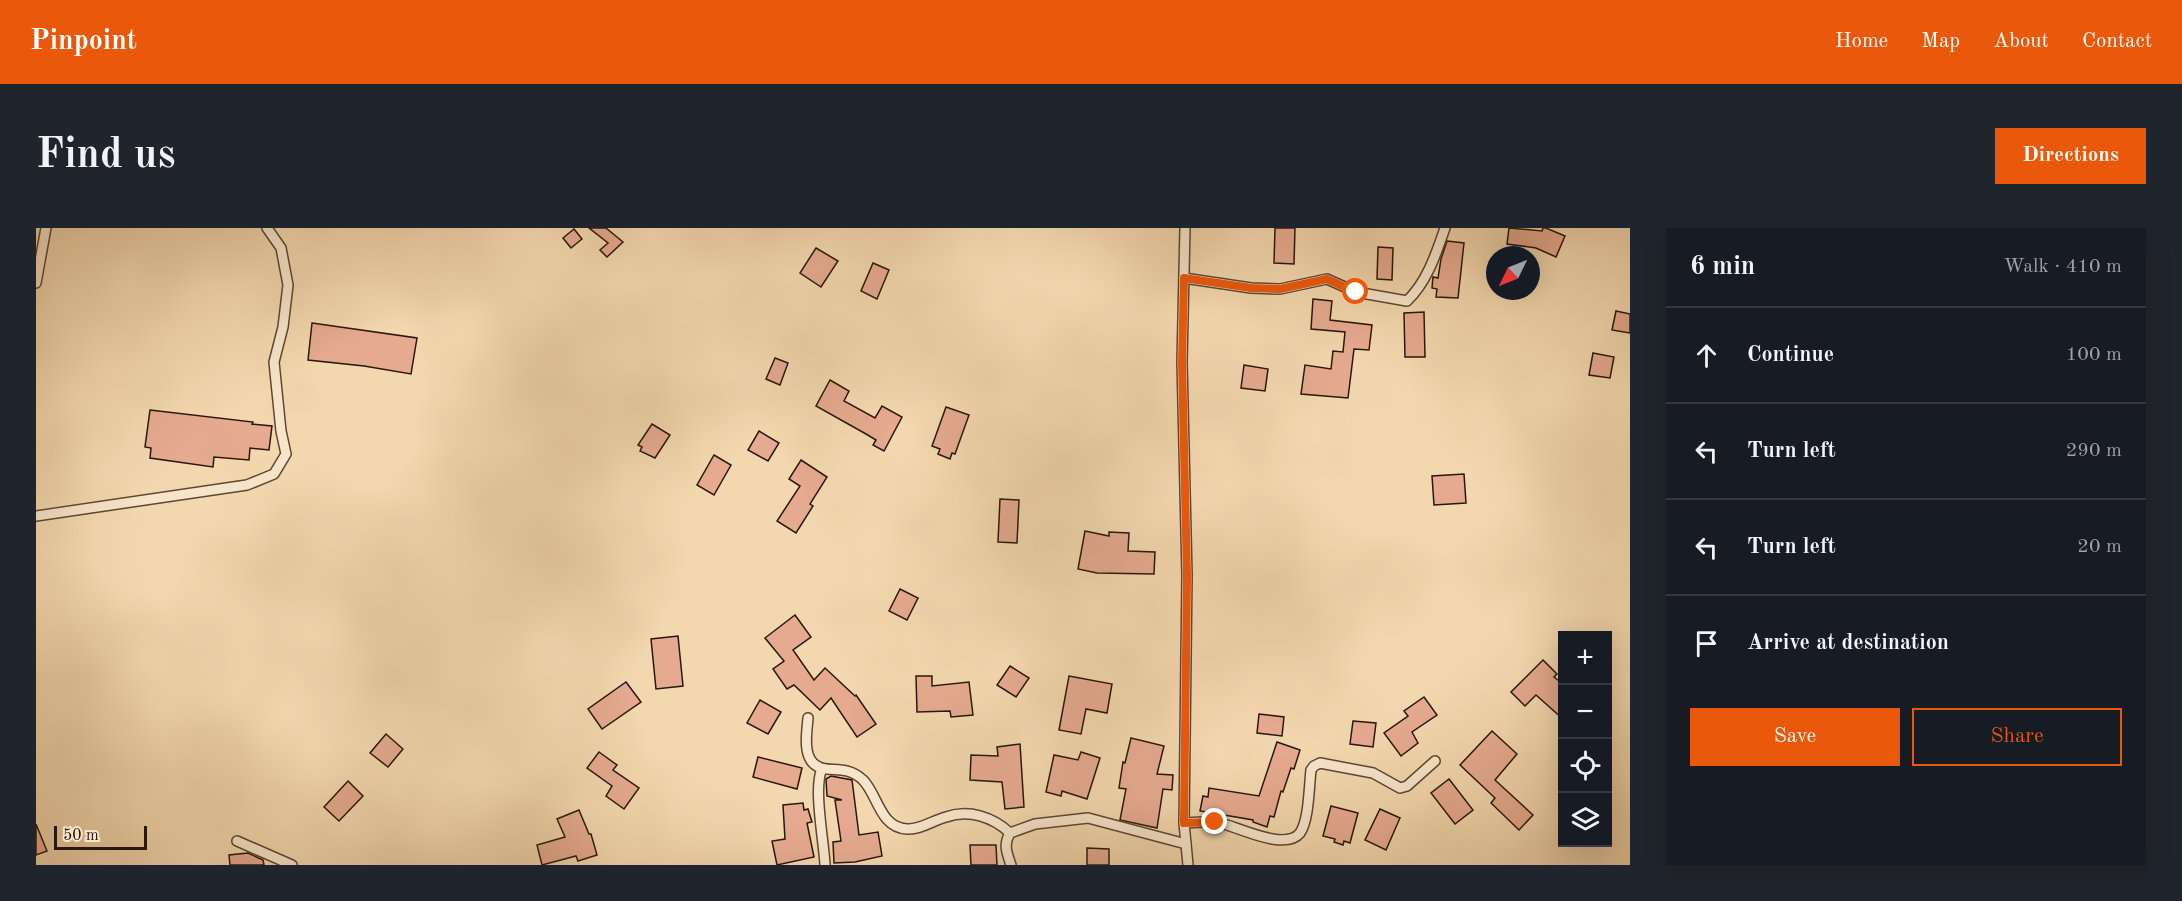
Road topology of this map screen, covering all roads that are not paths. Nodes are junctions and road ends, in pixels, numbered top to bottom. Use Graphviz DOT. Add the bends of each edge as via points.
graph roads {
  1 [pos="46,228"];
  2 [pos="267,228"];
  3 [pos="1185,228"];
  4 [pos="1445,228"];
  5 [pos="1184,278"];
  6 [pos="36,283"];
  7 [pos="36,516"];
  8 [pos="808,718"];
  9 [pos="1435,761"];
  10 [pos="822,769"];
  11 [pos="1184,823"];
  12 [pos="1010,833"];
  13 [pos="237,842"];
  14 [pos="1186,844"];
  15 [pos="292,865"];
  16 [pos="825,865"];
  17 [pos="1011,865"];
  18 [pos="1188,865"];
  1 -- 6 [label="street"];
  2 -- 7 [label="street" via="281,248 288,285 274,362 286,454 274,474 247,485"];
  3 -- 5 [label="street"];
  4 -- 5 [label="street" via="1427,273 1407,301 1356,292 1327,279 1280,289"];
  5 -- 11 [label="street"];
  8 -- 10 [label="street" via="807,752"];
  9 -- 11 [label="street" via="1400,788 1373,773 1320,763 1314,766 1301,832 1281,842 1215,822"];
  10 -- 12 [label="street" via="843,769 857,775 870,788 889,823 906,829 963,815 998,822"];
  10 -- 16 [label="street" via="819,775"];
  11 -- 14 [label="street"];
  12 -- 14 [label="street" via="1035,824 1088,818"];
  12 -- 17 [label="street" via="1005,848"];
  13 -- 15 [label="street"];
  14 -- 18 [label="street"];
}
